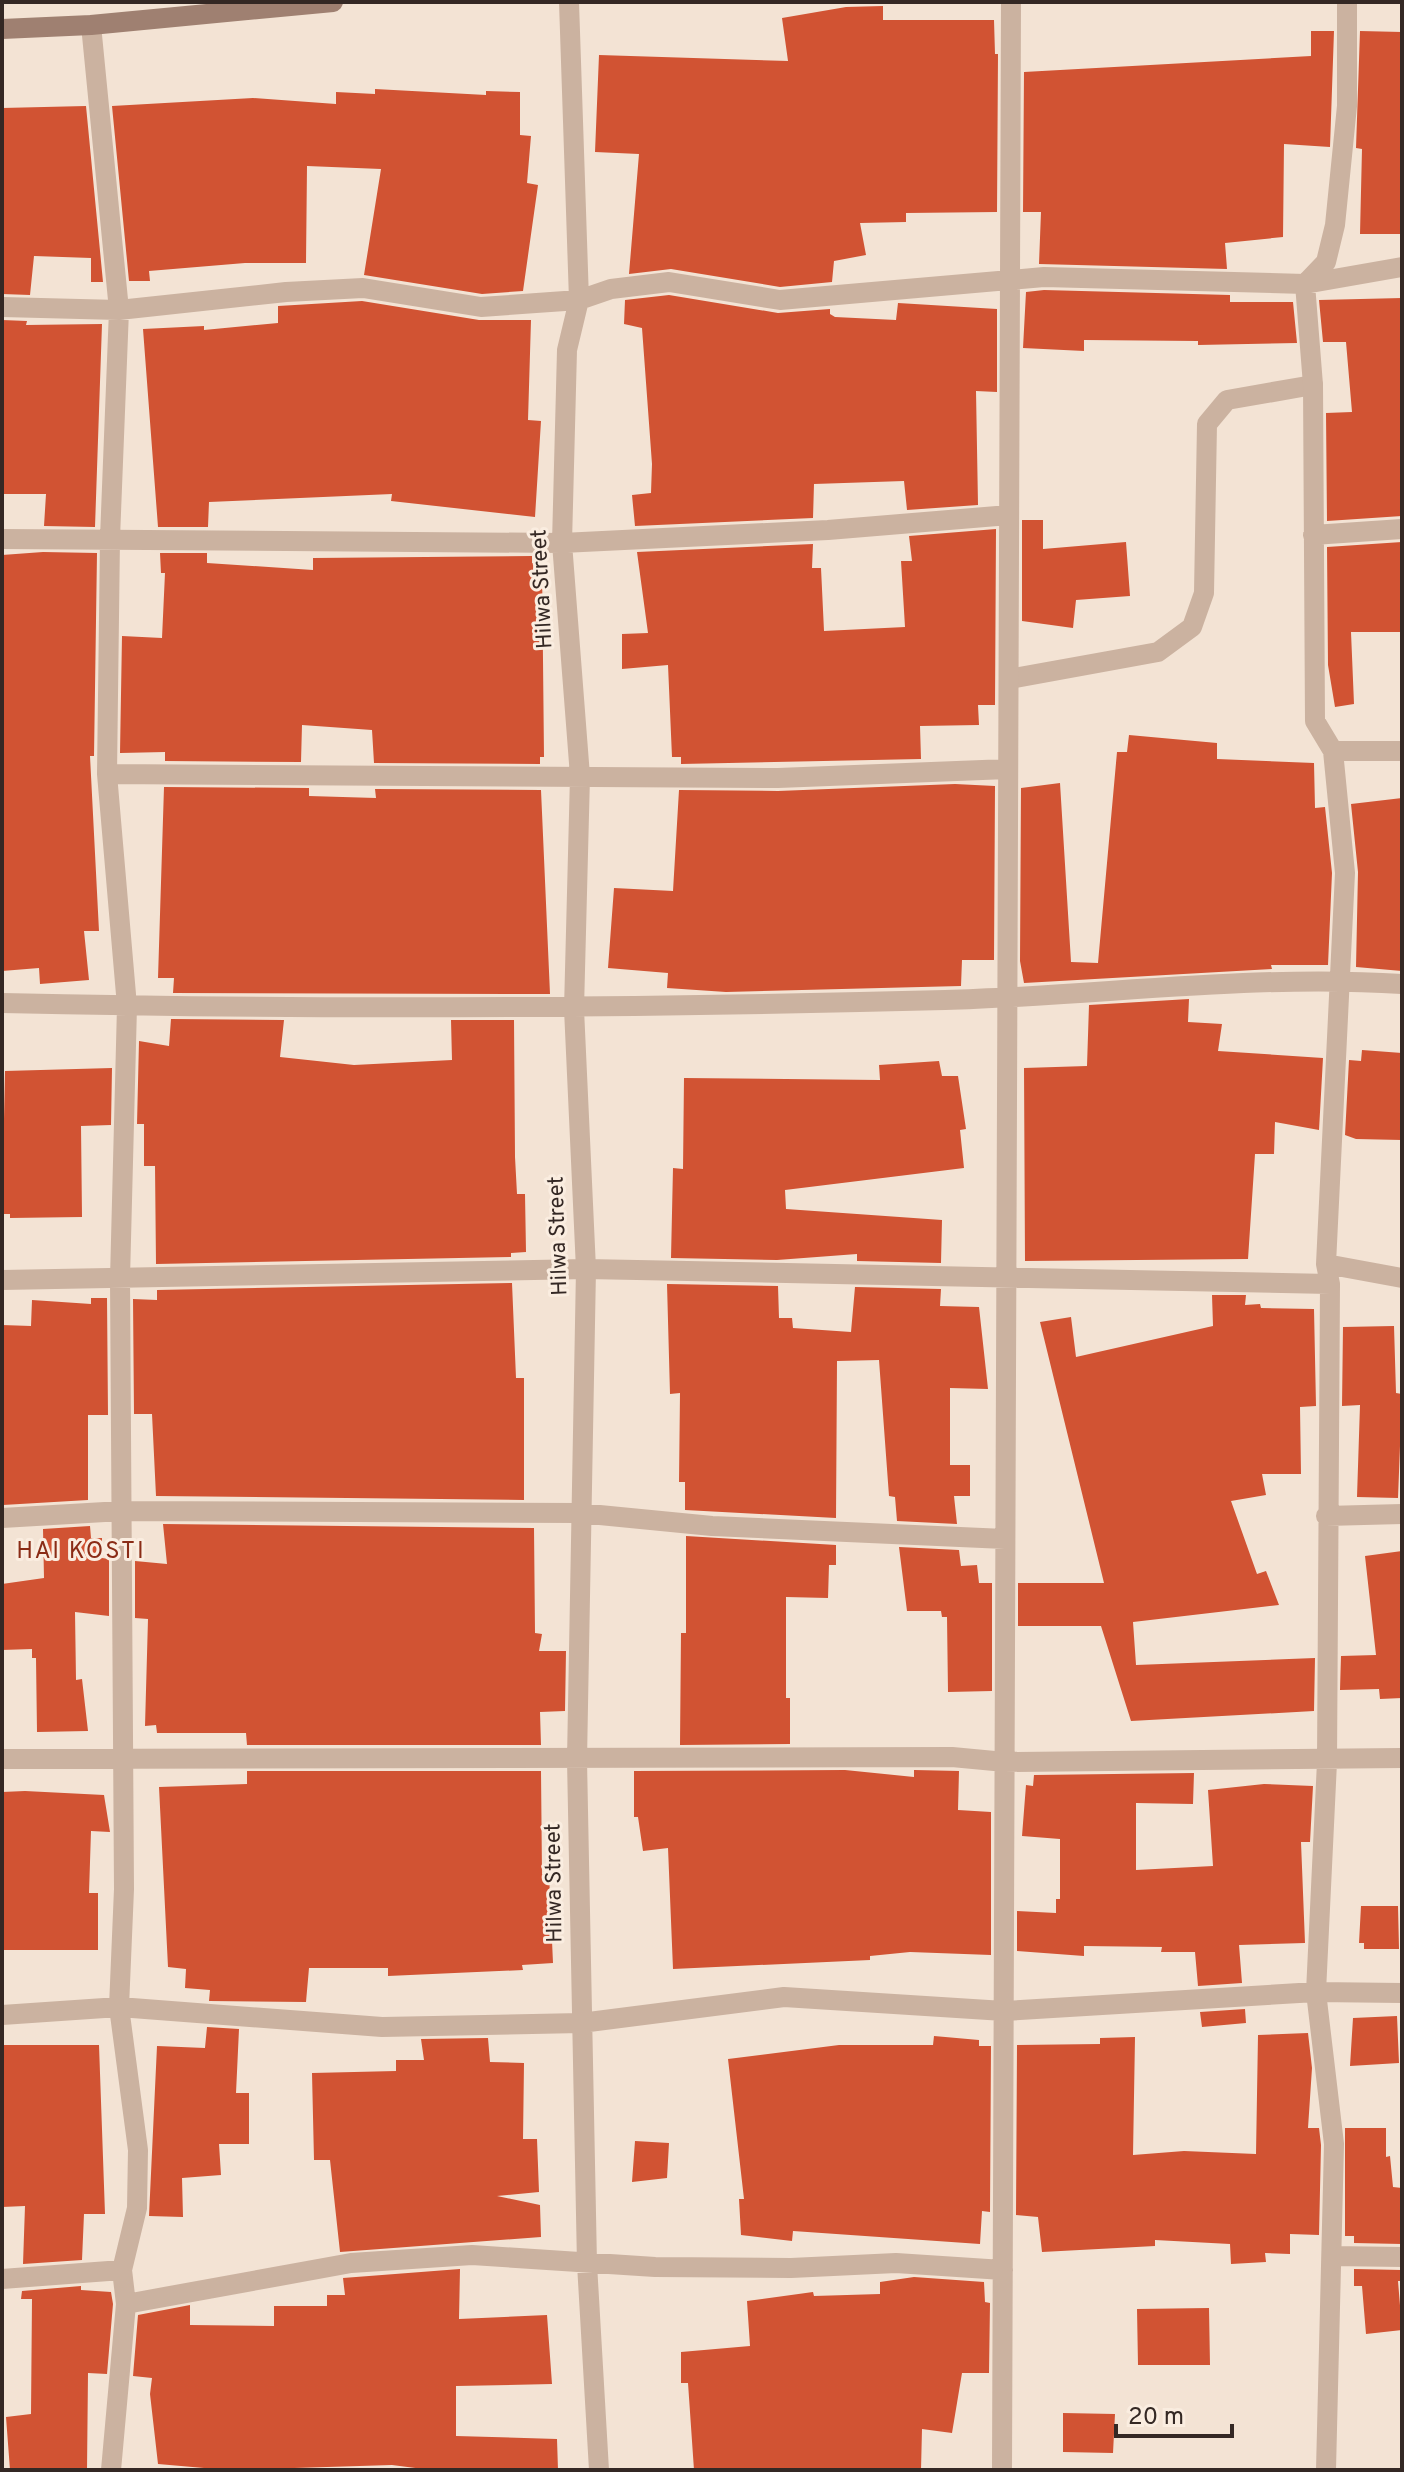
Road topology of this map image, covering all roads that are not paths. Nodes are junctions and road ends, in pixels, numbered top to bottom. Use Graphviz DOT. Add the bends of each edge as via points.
graph roads {
  1 [pos="333,2"];
  2 [pos="569,2"];
  3 [pos="1011,2"];
  4 [pos="1347,2"];
  5 [pos="91,25"];
  6 [pos="2,29"];
  7 [pos="1402,267"];
  8 [pos="1010,282"];
  9 [pos="1305,284"];
  10 [pos="579,300"];
  11 [pos="2,307"];
  12 [pos="119,310"];
  13 [pos="1313,385"];
  14 [pos="1009,515"];
  15 [pos="1402,529"];
  16 [pos="1313,535"];
  17 [pos="110,538"];
  18 [pos="2,539"];
  19 [pos="562,543"];
  20 [pos="1009,679"];
  21 [pos="1333,751"];
  22 [pos="1402,751"];
  23 [pos="1008,769"];
  24 [pos="107,774"];
  25 [pos="580,776"];
  26 [pos="1342,980"];
  27 [pos="1402,984"];
  28 [pos="1007,998"];
  29 [pos="2,1003"];
  30 [pos="127,1006"];
  31 [pos="574,1009"];
  32 [pos="586,1269"];
  33 [pos="1328,1274"];
  34 [pos="1007,1277"];
  35 [pos="1402,1278"];
  36 [pos="120,1279"];
  37 [pos="2,1280"];
  38 [pos="122,1511"];
  39 [pos="579,1513"];
  40 [pos="1402,1514"];
  41 [pos="1326,1516"];
  42 [pos="2,1518"];
  43 [pos="1005,1539"];
  44 [pos="123,1757"];
  45 [pos="1402,1758"];
  46 [pos="2,1759"];
  47 [pos="577,1760"];
  48 [pos="1005,1762"];
  49 [pos="1327,1762"];
  50 [pos="1316,1992"];
  51 [pos="1402,1993"];
  52 [pos="119,2007"];
  53 [pos="1004,2011"];
  54 [pos="2,2015"];
  55 [pos="581,2023"];
  56 [pos="1332,2256"];
  57 [pos="1402,2257"];
  58 [pos="587,2264"];
  59 [pos="122,2270"];
  60 [pos="1003,2270"];
  61 [pos="2,2279"];
  62 [pos="126,2304"];
  63 [pos="111,2470"];
  64 [pos="599,2470"];
  65 [pos="1002,2470"];
  66 [pos="1326,2470"];
  1 -- 5 [label="main road"];
  2 -- 10 [label="street, Hilwa Street"];
  3 -- 8 [label="street"];
  4 -- 9 [label="street" via="1347,106 1335,225 1326,262"];
  5 -- 6 [label="main road"];
  5 -- 12 [label="street"];
  7 -- 9 [label="street"];
  8 -- 9 [label="street" via="1044,277"];
  8 -- 10 [label="street" via="780,300 669,282 611,289"];
  8 -- 14 [label="street"];
  9 -- 13 [label="street"];
  10 -- 12 [label="street" via="481,307 363,288"];
  10 -- 19 [label="street, Hilwa Street" via="567,350"];
  11 -- 12 [label="street"];
  12 -- 17 [label="street"];
  13 -- 16 [label="street"];
  13 -- 20 [label="street" via="1227,400 1207,424 1204,593 1192,627 1158,652"];
  14 -- 19 [label="street"];
  14 -- 20 [label="street"];
  15 -- 16 [label="street"];
  16 -- 21 [label="street" via="1315,721"];
  17 -- 18 [label="street"];
  17 -- 19 [label="street"];
  17 -- 24 [label="street"];
  19 -- 25 [label="street, Hilwa Street"];
  20 -- 23 [label="street"];
  21 -- 22 [label="street"];
  21 -- 26 [label="street" via="1345,873"];
  23 -- 25 [label="street" via="778,778"];
  23 -- 28 [label="street"];
  24 -- 25 [label="street"];
  24 -- 30 [label="street"];
  25 -- 31 [label="street, Hilwa Street"];
  26 -- 27 [label="street"];
  26 -- 28 [label="street"];
  26 -- 33 [label="street"];
  28 -- 31 [label="street"];
  28 -- 34 [label="street"];
  29 -- 30 [label="street"];
  30 -- 31 [label="street"];
  30 -- 36 [label="street"];
  31 -- 32 [label="street, Hilwa Street"];
  32 -- 34 [label="street"];
  32 -- 36 [label="street"];
  32 -- 39 [label="street, Hilwa Street"];
  33 -- 34 [label="street"];
  33 -- 35 [label="street"];
  33 -- 41 [label="street"];
  34 -- 43 [label="street"];
  36 -- 37 [label="street"];
  36 -- 38 [label="street"];
  38 -- 39 [label="street"];
  38 -- 42 [label="street"];
  38 -- 44 [label="street"];
  39 -- 43 [label="street" via="712,1526"];
  39 -- 47 [label="street, Hilwa Street"];
  40 -- 41 [label="street"];
  41 -- 49 [label="street"];
  43 -- 48 [label="street"];
  44 -- 46 [label="street"];
  44 -- 47 [label="street"];
  44 -- 52 [label="street"];
  45 -- 49 [label="street"];
  47 -- 48 [label="street" via="952,1757"];
  47 -- 55 [label="street, Hilwa Street"];
  48 -- 49 [label="street"];
  48 -- 53 [label="street"];
  49 -- 50 [label="street"];
  50 -- 51 [label="street"];
  50 -- 53 [label="street"];
  50 -- 56 [label="street" via="1334,2144"];
  52 -- 54 [label="street"];
  52 -- 55 [label="street" via="382,2027"];
  52 -- 59 [label="street" via="138,2150 137,2208"];
  53 -- 55 [label="street" via="784,1997"];
  53 -- 60 [label="street"];
  55 -- 58 [label="street, Hilwa Street"];
  56 -- 57 [label="street"];
  56 -- 66 [label="street"];
  58 -- 60 [label="street" via="791,2268 896,2263"];
  58 -- 62 [label="street" via="472,2255 351,2263"];
  58 -- 64 [label="street, Hilwa Street"];
  59 -- 61 [label="street"];
  59 -- 62 [label="street"];
  60 -- 65 [label="street"];
  62 -- 63 [label="street"];
}
